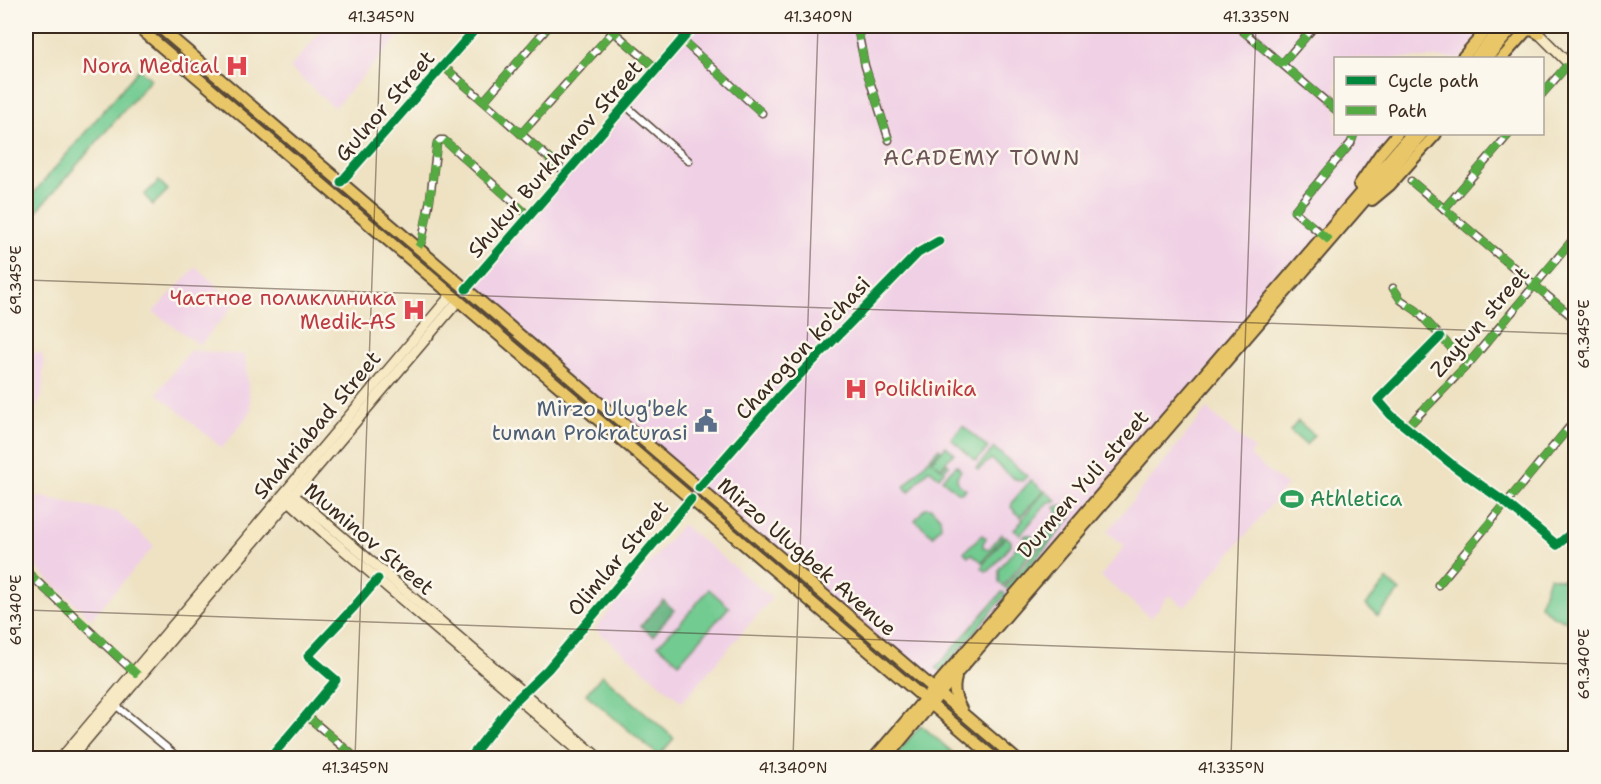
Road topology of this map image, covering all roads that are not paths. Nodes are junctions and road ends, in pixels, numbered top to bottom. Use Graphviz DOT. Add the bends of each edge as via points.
graph roads {
  1 [pos="136,26"];
  2 [pos="158,26"];
  3 [pos="478,26"];
  4 [pos="549,26"];
  5 [pos="607,26"];
  6 [pos="694,26"];
  7 [pos="857,26"];
  8 [pos="1237,26"];
  9 [pos="1315,26"];
  10 [pos="1490,26"];
  11 [pos="1503,26"];
  12 [pos="1515,26"];
  13 [pos="1529,26"];
  14 [pos="615,28"];
  15 [pos="1540,29"];
  16 [pos="681,40"];
  17 [pos="1463,57"];
  18 [pos="1476,57"];
  19 [pos="1488,57"];
  20 [pos="1503,57"];
  21 [pos="1282,64"];
  22 [pos="1573,64"];
  23 [pos="443,66"];
  24 [pos="657,69"];
  25 [pos="1544,92"];
  26 [pos="484,101"];
  27 [pos="625,105"];
  28 [pos="1334,109"];
  29 [pos="762,113"];
  30 [pos="521,134"];
  31 [pos="1354,135"];
  32 [pos="1396,135"];
  33 [pos="1410,135"];
  34 [pos="1421,135"];
  35 [pos="1435,135"];
  36 [pos="1508,135"];
  37 [pos="889,140"];
  38 [pos="689,161"];
  39 [pos="566,173"];
  40 [pos="1411,181"];
  41 [pos="341,182"];
  42 [pos="1444,209"];
  43 [pos="1347,214"];
  44 [pos="529,216"];
  45 [pos="1575,236"];
  46 [pos="1326,238"];
  47 [pos="939,241"];
  48 [pos="418,248"];
  49 [pos="1534,286"];
  50 [pos="1393,288"];
  51 [pos="466,289"];
  52 [pos="454,298"];
  53 [pos="1575,320"];
  54 [pos="1440,337"];
  55 [pos="1470,362"];
  56 [pos="1575,419"];
  57 [pos="1407,427"];
  58 [pos="640,437"];
  59 [pos="630,448"];
  60 [pos="699,488"];
  61 [pos="289,497"];
  62 [pos="691,500"];
  63 [pos="1506,503"];
  64 [pos="1575,529"];
  65 [pos="759,540"];
  66 [pos="750,550"];
  67 [pos="26,571"];
  68 [pos="378,579"];
  69 [pos="1438,585"];
  70 [pos="958,672"];
  71 [pos="137,675"];
  72 [pos="937,691"];
  73 [pos="521,696"];
  74 [pos="928,702"];
  75 [pos="113,703"];
  76 [pos="964,715"];
  77 [pos="307,716"];
  78 [pos="61,759"];
  79 [pos="71,759"];
  80 [pos="179,759"];
  81 [pos="270,759"];
  82 [pos="356,759"];
  83 [pos="470,759"];
  84 [pos="587,759"];
  85 [pos="599,759"];
  86 [pos="874,759"];
  87 [pos="886,759"];
  88 [pos="994,759"];
  89 [pos="1015,759"];
  1 -- 52 [label="main road, Mirzo Ulugbek Avenue"];
  2 -- 41 [label="main road, Mirzo Ulugbek Avenue"];
  3 -- 23 [label="street, Gulnor Street"];
  4 -- 26 [label="street"];
  5 -- 14 [label="street"];
  6 -- 16 [label="main road, Shukur Burkhanov Street"];
  7 -- 37 [label="street" via="865,66"];
  8 -- 21 [label="street"];
  9 -- 21 [label="street"];
  10 -- 17 [label="main road"];
  11 -- 18 [label="main road"];
  12 -- 19 [label="main road"];
  13 -- 15 [label="main road"];
  14 -- 24 [label="street"];
  14 -- 30 [label="street"];
  15 -- 20 [label="main road" via="1526,31"];
  15 -- 22 [label="main road"];
  16 -- 24 [label="main road, Shukur Burkhanov Street"];
  16 -- 29 [label="street"];
  21 -- 28 [label="street"];
  22 -- 25 [label="street"];
  23 -- 26 [label="street"];
  23 -- 41 [label="street, Gulnor Street"];
  24 -- 27 [label="main road, Shukur Burkhanov Street"];
  26 -- 30 [label="street"];
  27 -- 38 [label="street"];
  27 -- 39 [label="main road, Shukur Burkhanov Street"];
  30 -- 39 [label="street"];
  31 -- 46 [label="street" via="1294,211"];
  32 -- 43 [label="main road" via="1380,154"];
  33 -- 43 [label="main road"];
  34 -- 43 [label="main road"];
  35 -- 43 [label="main road" via="1390,186"];
  36 -- 42 [label="street"];
  39 -- 44 [label="main road, Shukur Burkhanov Street"];
  40 -- 42 [label="street"];
  41 -- 48 [label="main road, Mirzo Ulugbek Avenue"];
  42 -- 49 [label="street"];
  43 -- 46 [label="main road"];
  44 -- 48 [label="street" via="440,140"];
  44 -- 51 [label="main road, Shukur Burkhanov Street"];
  45 -- 49 [label="street, Zaytun street"];
  46 -- 70 [label="main road, Durmen Yuli street"];
  46 -- 72 [label="main road, Durmen Yuli street" via="1203,375"];
  47 -- 60 [label="street, Charog'on ko'chasi" via="918,253 808,366"];
  48 -- 51 [label="main road, Mirzo Ulugbek Avenue"];
  49 -- 53 [label="street"];
  49 -- 55 [label="street, Zaytun street"];
  50 -- 54 [label="street"];
  51 -- 52 [label="main road"];
  51 -- 58 [label="main road, Mirzo Ulugbek Avenue"];
  52 -- 59 [label="main road, Mirzo Ulugbek Avenue"];
  52 -- 61 [label="main road, Shahriabad Street"];
  54 -- 55 [label="street"];
  54 -- 57 [label="street" via="1378,400"];
  55 -- 57 [label="street, Zaytun street"];
  56 -- 63 [label="street"];
  57 -- 63 [label="street"];
  58 -- 59 [label="main road"];
  58 -- 60 [label="main road, Mirzo Ulugbek Avenue"];
  59 -- 62 [label="main road, Mirzo Ulugbek Avenue"];
  60 -- 65 [label="main road, Mirzo Ulugbek Avenue"];
  61 -- 68 [label="main road, Muminov Street"];
  61 -- 71 [label="main road, Shahriabad Street"];
  61 -- 73 [label="main road, Muminov Street"];
  62 -- 66 [label="main road, Mirzo Ulugbek Avenue"];
  62 -- 73 [label="street, Olimlar Street"];
  63 -- 64 [label="street" via="1557,545"];
  63 -- 69 [label="street"];
  65 -- 66 [label="main road"];
  65 -- 72 [label="main road, Mirzo Ulugbek Avenue"];
  66 -- 74 [label="main road, Mirzo Ulugbek Avenue"];
  67 -- 71 [label="street"];
  68 -- 73 [label="main road, Muminov Street"];
  68 -- 77 [label="street" via="308,656 336,680"];
  70 -- 72 [label="main road, Durmen Yuli street"];
  70 -- 76 [label="main road" via="954,692"];
  71 -- 75 [label="main road, Shahriabad Street"];
  72 -- 74 [label="main road, Durmen Yuli street"];
  72 -- 76 [label="main road, Mirzo Ulugbek Avenue"];
  73 -- 83 [label="street, Olimlar Street"];
  73 -- 84 [label="main road, Muminov Street"];
  73 -- 85 [label="main road, Muminov Street"];
  74 -- 86 [label="main road, Durmen Yuli street"];
  74 -- 87 [label="main road, Durmen Yuli street"];
  74 -- 88 [label="main road, Mirzo Ulugbek Avenue"];
  75 -- 78 [label="main road, Shahriabad Street"];
  75 -- 79 [label="main road, Shahriabad Street"];
  75 -- 80 [label="street"];
  76 -- 89 [label="main road, Mirzo Ulugbek Avenue"];
  77 -- 81 [label="street"];
  77 -- 82 [label="street"];
}
